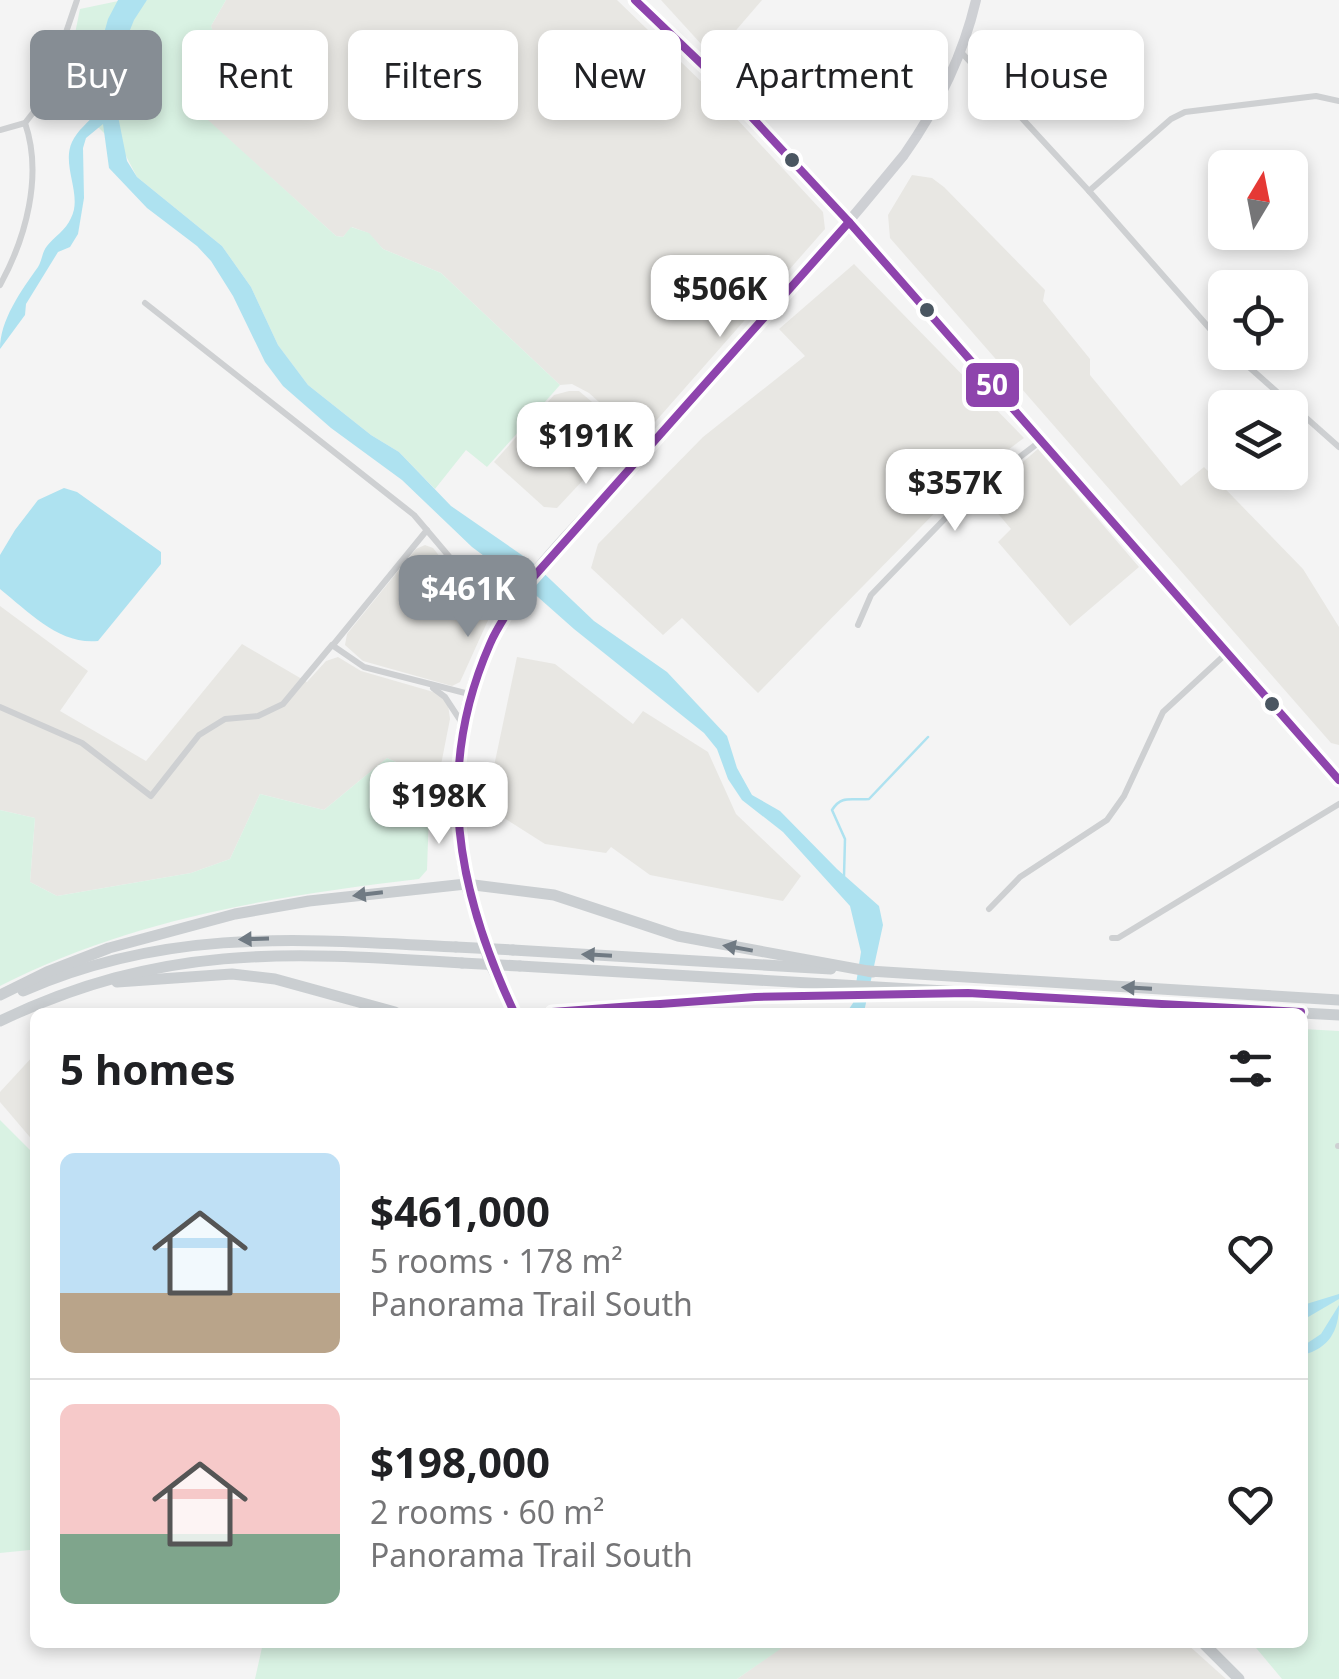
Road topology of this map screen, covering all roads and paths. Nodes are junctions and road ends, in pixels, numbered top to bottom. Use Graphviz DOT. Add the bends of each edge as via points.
graph roads {
  1 [pos="76,0"];
  2 [pos="634,0"];
  3 [pos="976,0"];
  4 [pos="960,52"];
  5 [pos="1339,101"];
  6 [pos="25,123"];
  7 [pos="0,130"];
  8 [pos="1090,191"];
  9 [pos="850,222"];
  10 [pos="0,284"];
  11 [pos="145,303"];
  12 [pos="1208,326"];
  13 [pos="1252,370"];
  14 [pos="1043,440"];
  15 [pos="1339,447"];
  16 [pos="427,530"];
  17 [pos="508,608"];
  18 [pos="858,625"];
  19 [pos="332,645"];
  20 [pos="1229,651"];
  21 [pos="428,684"];
  22 [pos="469,694"];
  23 [pos="0,707"];
  24 [pos="462,723"];
  25 [pos="1339,780"];
  26 [pos="1339,804"];
  27 [pos="466,884"];
  28 [pos="989,909"];
  29 [pos="1112,938"];
  30 [pos="834,966"];
  31 [pos="92,984"];
  32 [pos="833,990"];
  33 [pos="0,999"];
  34 [pos="1339,1000"];
  35 [pos="32,1008"];
  36 [pos="380,1008"];
  37 [pos="512,1008"];
  38 [pos="614,1008"];
  39 [pos="1228,1008"];
  40 [pos="30,1009"];
  41 [pos="1308,1012"];
  42 [pos="1339,1015"];
  43 [pos="0,1021"];
  44 [pos="1208,1648"];
  45 [pos="1239,1679"];
  1 -- 6 [label="street" via="43,100"];
  2 -- 9 [label="main road"];
  3 -- 4 [label="main road"];
  4 -- 8 [label="street"];
  4 -- 9 [label="main road" via="922,130"];
  5 -- 8 [label="street" via="1316,96 1185,112"];
  6 -- 7 [label="street"];
  6 -- 10 [label="street" via="34,148 32,186"];
  8 -- 12 [label="street"];
  9 -- 14 [label="main road"];
  9 -- 17 [label="main road"];
  11 -- 16 [label="street"];
  13 -- 15 [label="street"];
  14 -- 18 [label="street" via="961,502 872,595"];
  14 -- 20 [label="main road"];
  16 -- 17 [label="street" via="458,567"];
  16 -- 19 [label="street"];
  17 -- 22 [label="main road"];
  19 -- 21 [label="street" via="364,667"];
  19 -- 23 [label="street" via="283,704 225,720 199,736 150,796 82,743"];
  20 -- 25 [label="main road"];
  20 -- 28 [label="street" via="1163,712 1107,820 1020,877"];
  21 -- 22 [label="street"];
  21 -- 24 [label="street" via="446,697"];
  22 -- 24 [label="main road"];
  24 -- 27 [label="main road" via="455,786"];
  26 -- 29 [label="street"];
  30 -- 27 [label="main road, one-way" via="678,936 554,895"];
  27 -- 33 [label="main road, one-way" via="234,914 109,948"];
  27 -- 37 [label="main road"];
  30 -- 33 [label="main road, one-way, bridge" via="292,939 205,942 122,957"];
  34 -- 30 [label="main road, one-way"];
  31 -- 32 [label="main road, bridge" via="177,962 259,954"];
  31 -- 35 [label="main road"];
  31 -- 36 [label="main road" via="232,974"];
  32 -- 38 [label="main road"];
  32 -- 39 [label="main road"];
  40 -- 43 [label="main road"];
  41 -- 42 [label="main road"];
  44 -- 45 [label="main road"];
}
